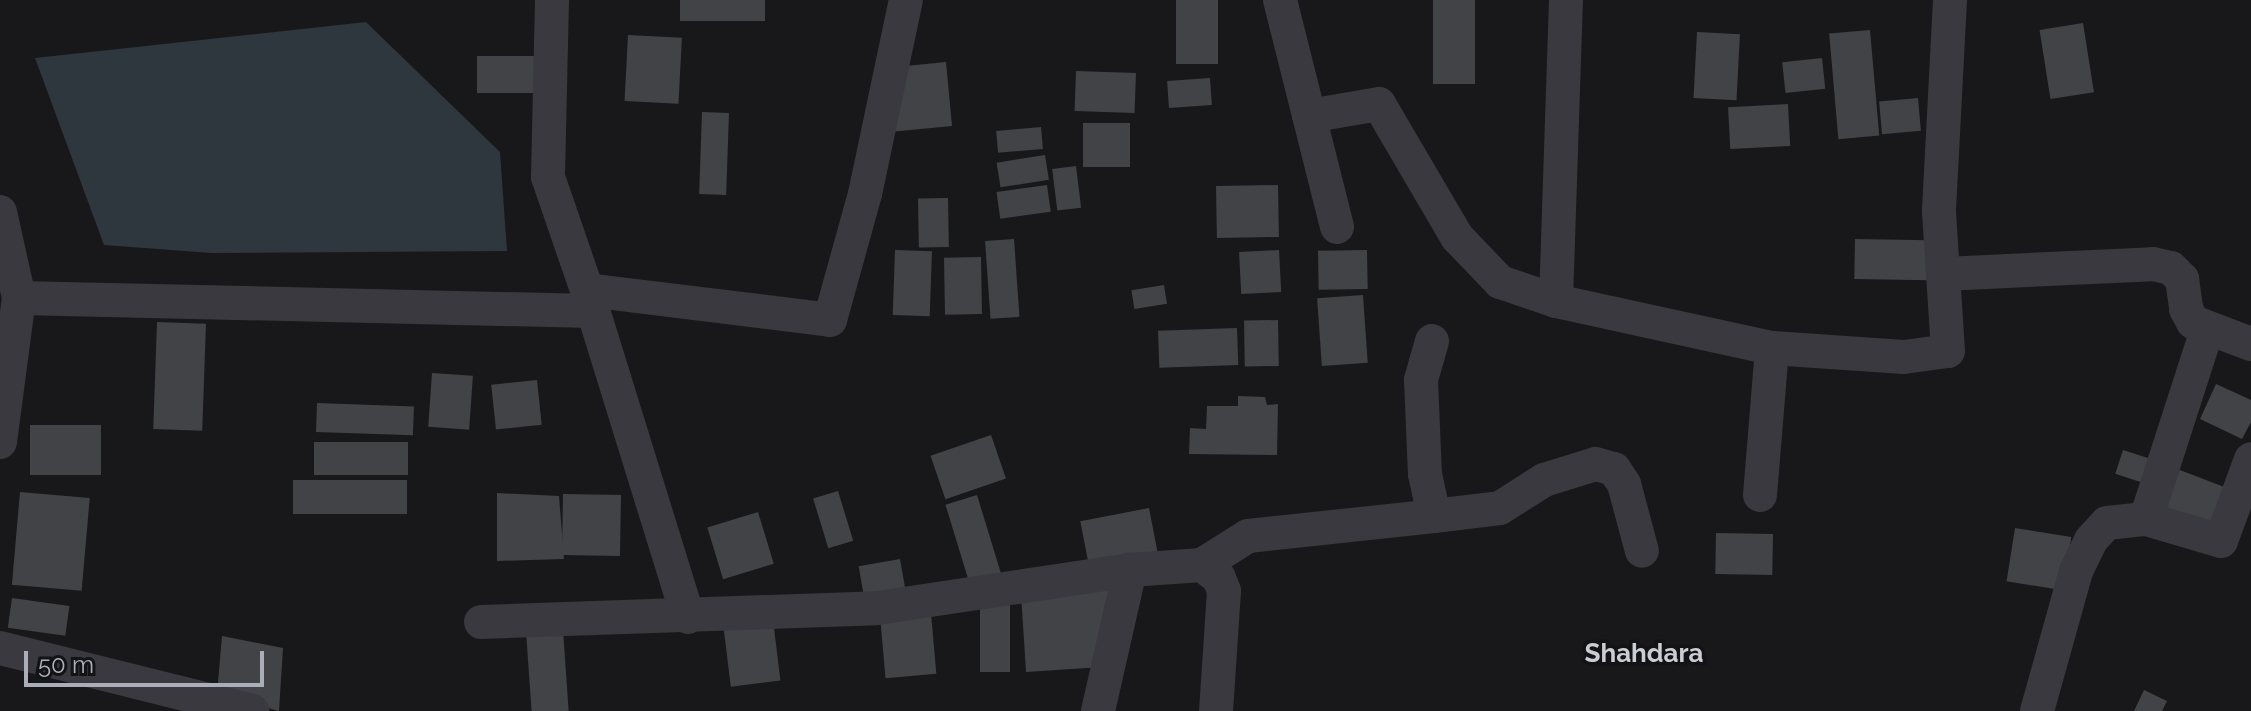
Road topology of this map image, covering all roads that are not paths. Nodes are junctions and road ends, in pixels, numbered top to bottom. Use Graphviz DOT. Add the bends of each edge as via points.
graph roads {
  1 [pos="552,0"];
  2 [pos="906,0"];
  3 [pos="1280,0"];
  4 [pos="1566,0"];
  5 [pos="1950,0"];
  6 [pos="1309,116"];
  7 [pos="0,212"];
  8 [pos="1337,227"];
  9 [pos="1944,274"];
  10 [pos="19,298"];
  11 [pos="590,301"];
  12 [pos="1556,301"];
  13 [pos="2207,330"];
  14 [pos="1432,341"];
  15 [pos="2251,344"];
  16 [pos="1772,348"];
  17 [pos="0,442"];
  18 [pos="2251,459"];
  19 [pos="1760,495"];
  20 [pos="1434,516"];
  21 [pos="2146,519"];
  22 [pos="1642,551"];
  23 [pos="1202,565"];
  24 [pos="1130,570"];
  25 [pos="688,617"];
  26 [pos="481,622"];
  27 [pos="0,648"];
  28 [pos="252,711"];
  29 [pos="1098,711"];
  30 [pos="1216,711"];
  31 [pos="2037,711"];
  1 -- 11 [label="street" via="548,177"];
  2 -- 11 [label="street" via="865,194 830,320"];
  3 -- 6 [label="street"];
  4 -- 12 [label="street"];
  5 -- 9 [label="street" via="1939,210"];
  6 -- 8 [label="street"];
  6 -- 12 [label="street" via="1379,104 1457,237 1500,282"];
  7 -- 10 [label="street"];
  9 -- 13 [label="street" via="2153,264 2171,268 2182,279 2186,309"];
  9 -- 16 [label="street" via="1948,351 1904,357"];
  10 -- 11 [label="street"];
  10 -- 17 [label="street"];
  11 -- 25 [label="street"];
  12 -- 16 [label="street"];
  13 -- 15 [label="street"];
  13 -- 21 [label="street"];
  14 -- 20 [label="street" via="1421,380 1425,474"];
  16 -- 19 [label="street"];
  18 -- 21 [label="street" via="2221,541"];
  20 -- 22 [label="street" via="1500,508 1544,480 1596,464 1614,469 1624,484"];
  20 -- 23 [label="street" via="1248,536"];
  21 -- 31 [label="street" via="2107,523 2091,540 2061,611"];
  23 -- 24 [label="street"];
  23 -- 30 [label="street" via="1219,578 1224,591"];
  24 -- 25 [label="street" via="877,608"];
  24 -- 29 [label="street"];
  25 -- 26 [label="street"];
  27 -- 28 [label="street"];
}
